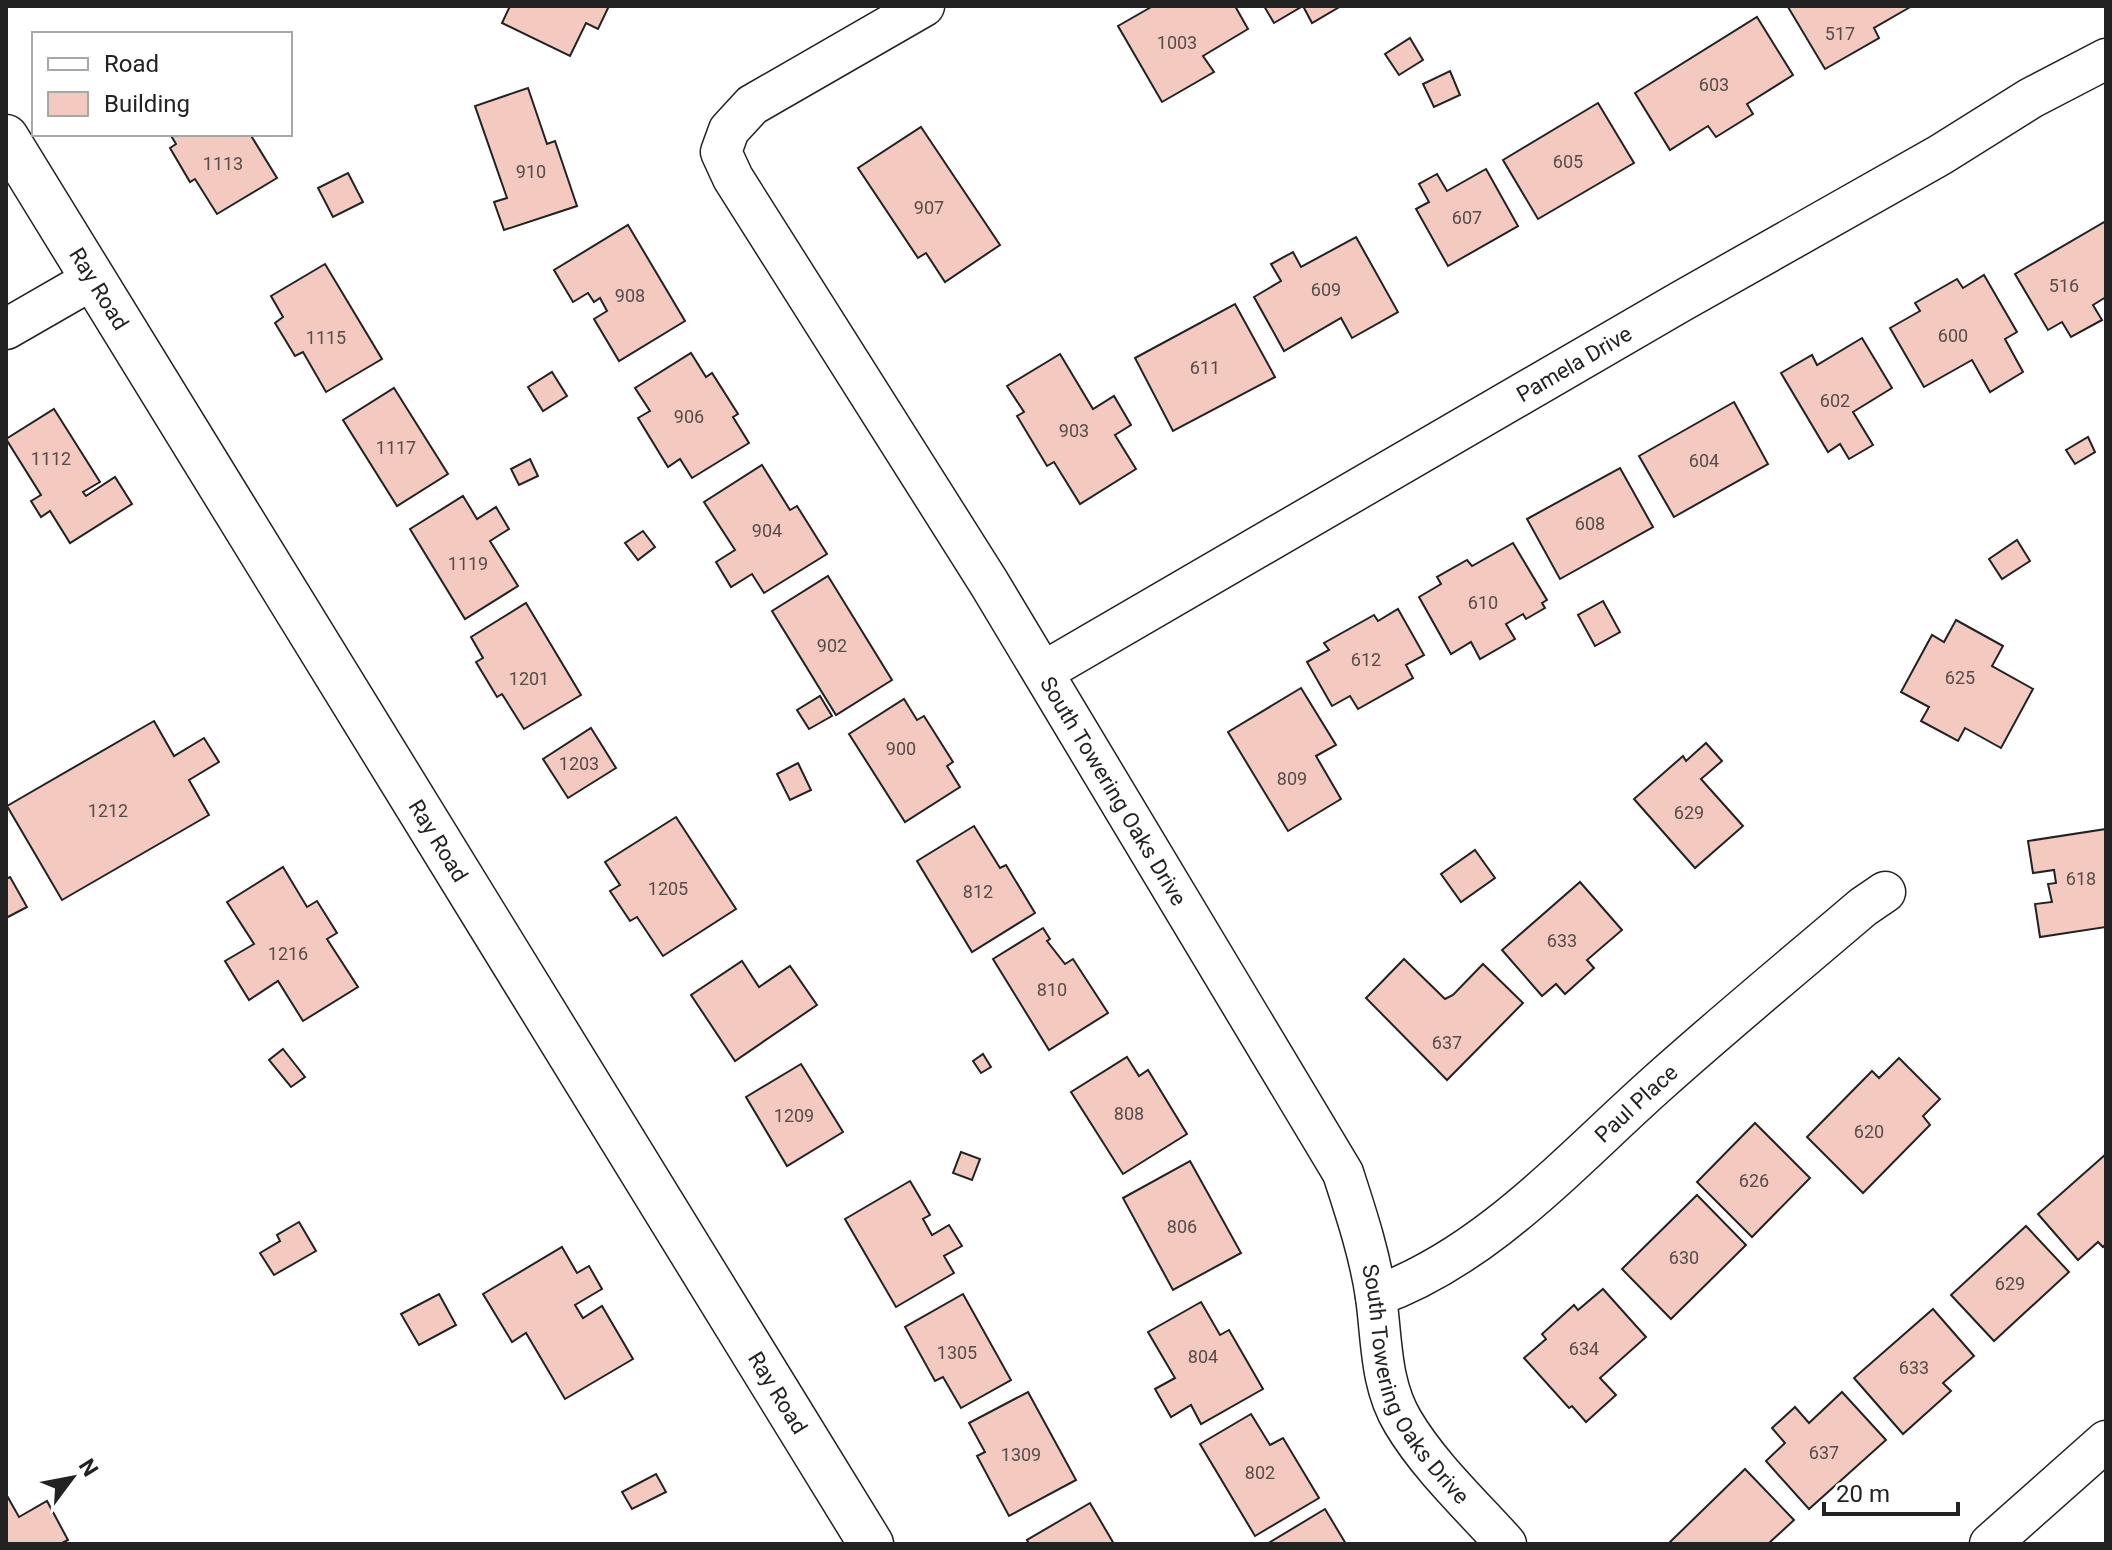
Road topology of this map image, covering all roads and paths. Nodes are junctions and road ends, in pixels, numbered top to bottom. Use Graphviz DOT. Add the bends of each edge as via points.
graph roads {
  1 [pos="924,6"];
  2 [pos="2106,59"];
  3 [pos="6,137"];
  4 [pos="93,279"];
  5 [pos="6,329"];
  6 [pos="1043,672"];
  7 [pos="1885,892"];
  8 [pos="1376,1296"];
  9 [pos="2106,1441"];
  10 [pos="871,1544"];
  11 [pos="1506,1544"];
  12 [pos="1990,1544"];
  1 -- 6 [label="street, South Towering Oaks Drive" via="752,105 729,130 721,152 741,192"];
  2 -- 6 [label="street, Pamela Drive"];
  3 -- 4 [label="street, Ray Road"];
  4 -- 5 [label="street"];
  4 -- 10 [label="street, Ray Road"];
  6 -- 8 [label="street, South Towering Oaks Drive" via="1343,1173"];
  7 -- 8 [label="street, Paul Place" via="1685,1059 1521,1207 1453,1259"];
  8 -- 11 [label="street, South Towering Oaks Drive" via="1381,1364 1402,1421"];
  9 -- 12 [label="street"];
}
